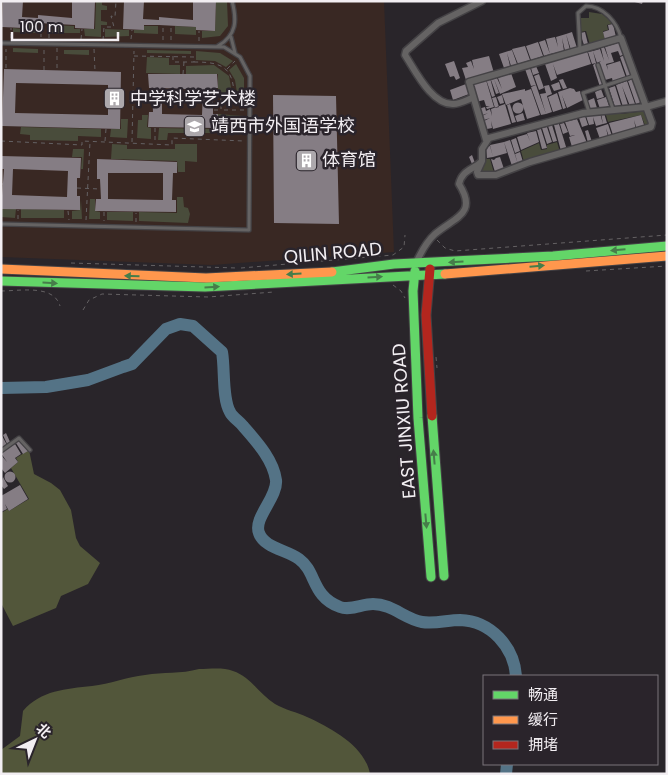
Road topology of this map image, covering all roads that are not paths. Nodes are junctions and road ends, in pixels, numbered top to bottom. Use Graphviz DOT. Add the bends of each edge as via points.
graph roads {
  1 [pos="232,1"];
  2 [pos="482,1"];
  3 [pos="585,1"];
  4 [pos="586,6"];
  5 [pos="231,36"];
  6 [pos="622,38"];
  7 [pos="1,43"];
  8 [pos="217,47"];
  9 [pos="580,50"];
  10 [pos="235,53"];
  11 [pos="598,65"];
  12 [pos="635,76"];
  13 [pos="607,86"];
  14 [pos="472,98"];
  15 [pos="667,101"];
  16 [pos="646,107"];
  17 [pos="613,111"];
  18 [pos="589,112"];
  19 [pos="486,140"];
  20 [pos="482,161"];
  21 [pos="1,224"];
  22 [pos="667,246"];
  23 [pos="667,256"];
  24 [pos="416,263"];
  25 [pos="430,264"];
  26 [pos="1,269"];
  27 [pos="430,273"];
  28 [pos="414,275"];
  29 [pos="1,281"];
  30 [pos="30,450"];
  31 [pos="1,451"];
  32 [pos="444,576"];
  33 [pos="431,577"];
  1 -- 5 [label="lane" via="235,17"];
  2 -- 14 [label="street" via="431,28 405,55 423,84 441,100 454,104"];
  3 -- 4 [label="lane"];
  4 -- 6 [label="lane" via="610,18"];
  4 -- 9 [label="lane" via="578,14"];
  5 -- 8 [label="lane"];
  5 -- 10 [label="lane"];
  6 -- 9 [label="street"];
  6 -- 12 [label="street"];
  7 -- 8 [label="lane"];
  8 -- 10 [label="lane"];
  9 -- 14 [label="street" via="471,82 468,84"];
  10 -- 21 [label="lane" via="250,76 249,230"];
  11 -- 13 [label="lane"];
  12 -- 13 [label="lane"];
  12 -- 16 [label="street"];
  13 -- 17 [label="lane"];
  13 -- 18 [label="lane" via="583,93"];
  14 -- 19 [label="street"];
  15 -- 16 [label="street"];
  16 -- 17 [label="street"];
  16 -- 20 [label="street" via="652,125 645,130 530,162 496,175 478,175"];
  17 -- 18 [label="street"];
  18 -- 19 [label="street"];
  19 -- 20 [label="street"];
  20 -- 24 [label="street" via="461,178 459,184 467,199 463,212 427,242"];
  22 -- 25 [label="main road, QILIN ROAD, one-way"];
  27 -- 23 [label="main road, QILIN ROAD, one-way"];
  24 -- 25 [label="main road, QILIN ROAD"];
  24 -- 26 [label="main road, QILIN ROAD, one-way" via="330,272 206,278"];
  24 -- 28 [label="main road, EAST JINXIU ROAD"];
  25 -- 27 [label="main road, EAST JINXIU ROAD"];
  27 -- 28 [label="main road, QILIN ROAD"];
  32 -- 27 [label="main road, EAST JINXIU ROAD, one-way" via="428,361 426,308"];
  29 -- 28 [label="main road, QILIN ROAD, one-way" via="197,288"];
  28 -- 33 [label="main road, EAST JINXIU ROAD, one-way" via="418,418"];
  30 -- 31 [label="lane" via="20,438"];
}
